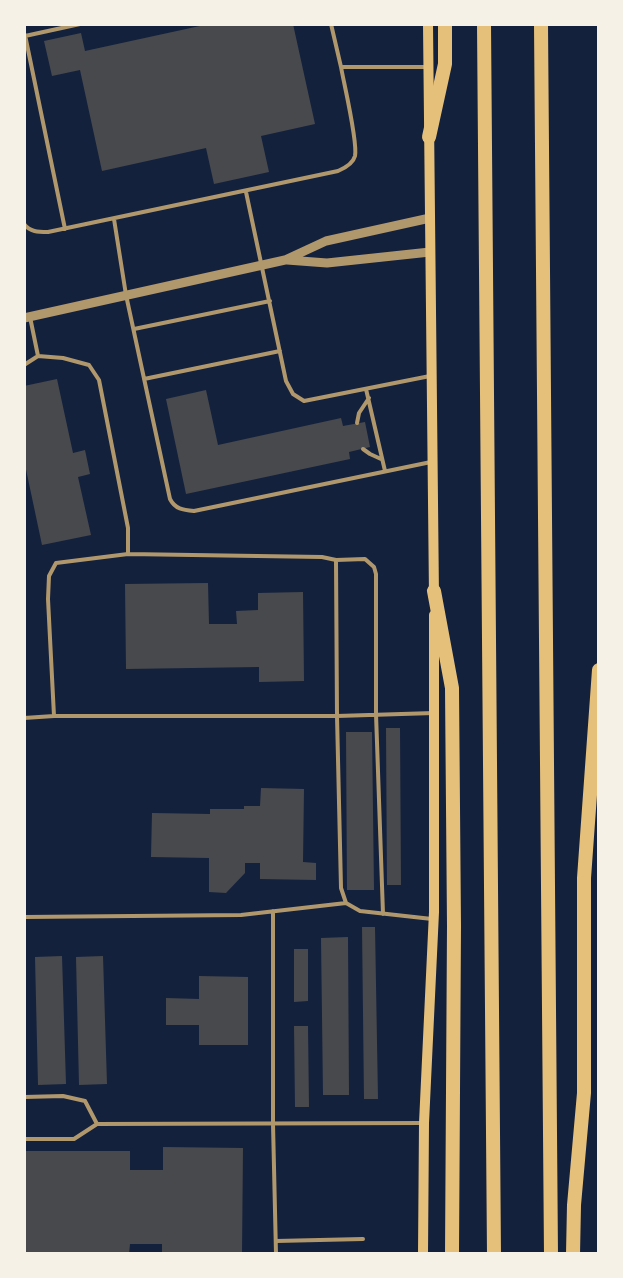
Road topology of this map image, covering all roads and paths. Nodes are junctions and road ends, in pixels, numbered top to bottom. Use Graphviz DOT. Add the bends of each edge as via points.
graph roads {
  1 [pos="80,24"];
  2 [pos="331,24"];
  3 [pos="428,24"];
  4 [pos="445,24"];
  5 [pos="484,24"];
  6 [pos="541,24"];
  7 [pos="25,36"];
  8 [pos="341,67"];
  9 [pos="429,67"];
  10 [pos="429,138"];
  11 [pos="246,192"];
  12 [pos="430,218"];
  13 [pos="114,219"];
  14 [pos="24,224"];
  15 [pos="65,229"];
  16 [pos="430,252"];
  17 [pos="285,260"];
  18 [pos="263,265"];
  19 [pos="126,295"];
  20 [pos="270,301"];
  21 [pos="27,317"];
  22 [pos="134,329"];
  23 [pos="280,351"];
  24 [pos="38,356"];
  25 [pos="24,365"];
  26 [pos="431,375"];
  27 [pos="144,379"];
  28 [pos="366,389"];
  29 [pos="369,399"];
  30 [pos="357,423"];
  31 [pos="363,449"];
  32 [pos="382,459"];
  33 [pos="432,462"];
  34 [pos="385,471"];
  35 [pos="128,554"];
  36 [pos="336,560"];
  37 [pos="434,591"];
  38 [pos="599,670"];
  39 [pos="435,713"];
  40 [pos="376,714"];
  41 [pos="54,716"];
  42 [pos="338,716"];
  43 [pos="24,718"];
  44 [pos="346,903"];
  45 [pos="273,911"];
  46 [pos="382,914"];
  47 [pos="24,917"];
  48 [pos="434,920"];
  49 [pos="24,1097"];
  50 [pos="97,1124"];
  51 [pos="273,1124"];
  52 [pos="424,1124"];
  53 [pos="24,1139"];
  54 [pos="363,1239"];
  55 [pos="276,1241"];
  56 [pos="276,1254"];
  57 [pos="423,1254"];
  58 [pos="452,1254"];
  59 [pos="494,1254"];
  60 [pos="551,1254"];
  61 [pos="573,1254"];
  1 -- 7 [label="lane"];
  2 -- 8 [label="lane"];
  3 -- 9 [label="main road"];
  4 -- 10 [label="highway" via="445,64"];
  5 -- 59 [label="highway"];
  6 -- 60 [label="highway"];
  7 -- 15 [label="lane"];
  8 -- 9 [label="lane"];
  8 -- 11 [label="lane" via="355,143 350,165"];
  9 -- 10 [label="main road"];
  10 -- 12 [label="main road"];
  11 -- 13 [label="lane"];
  11 -- 18 [label="lane"];
  12 -- 16 [label="main road"];
  12 -- 17 [label="street" via="326,241"];
  13 -- 15 [label="lane"];
  13 -- 19 [label="lane"];
  14 -- 15 [label="lane" via="36,232"];
  16 -- 17 [label="street" via="327,263"];
  16 -- 26 [label="main road"];
  17 -- 18 [label="street"];
  18 -- 19 [label="street"];
  18 -- 20 [label="lane"];
  19 -- 21 [label="street"];
  19 -- 22 [label="lane"];
  20 -- 22 [label="lane"];
  20 -- 23 [label="lane"];
  21 -- 24 [label="lane"];
  22 -- 27 [label="lane"];
  23 -- 27 [label="lane"];
  23 -- 28 [label="lane" via="286,381 293,394 304,401"];
  24 -- 25 [label="lane"];
  24 -- 35 [label="lane" via="89,365 99,380 128,528"];
  26 -- 28 [label="lane"];
  26 -- 33 [label="main road"];
  27 -- 34 [label="lane" via="170,499 182,510 194,511"];
  28 -- 29 [label="lane"];
  29 -- 30 [label="lane"];
  29 -- 32 [label="lane"];
  31 -- 32 [label="lane"];
  32 -- 34 [label="lane"];
  33 -- 34 [label="lane"];
  33 -- 37 [label="main road"];
  35 -- 36 [label="lane"];
  35 -- 41 [label="lane" via="56,563 49,576"];
  36 -- 40 [label="lane" via="365,560 376,574"];
  36 -- 42 [label="lane"];
  37 -- 39 [label="main road"];
  37 -- 58 [label="highway" via="452,688"];
  38 -- 61 [label="highway" via="584,878 584,1093"];
  39 -- 40 [label="lane"];
  39 -- 48 [label="main road"];
  40 -- 42 [label="lane"];
  40 -- 46 [label="lane"];
  41 -- 42 [label="lane"];
  41 -- 43 [label="lane"];
  42 -- 44 [label="lane" via="341,888"];
  44 -- 45 [label="lane"];
  44 -- 46 [label="lane" via="360,911"];
  45 -- 47 [label="lane" via="241,915"];
  45 -- 51 [label="lane"];
  46 -- 48 [label="lane"];
  48 -- 52 [label="main road"];
  49 -- 50 [label="lane" via="63,1096 85,1101"];
  50 -- 51 [label="lane"];
  50 -- 53 [label="lane" via="74,1139"];
  51 -- 52 [label="lane"];
  51 -- 55 [label="lane"];
  52 -- 57 [label="main road"];
  54 -- 55 [label="lane"];
  55 -- 56 [label="lane"];
}
